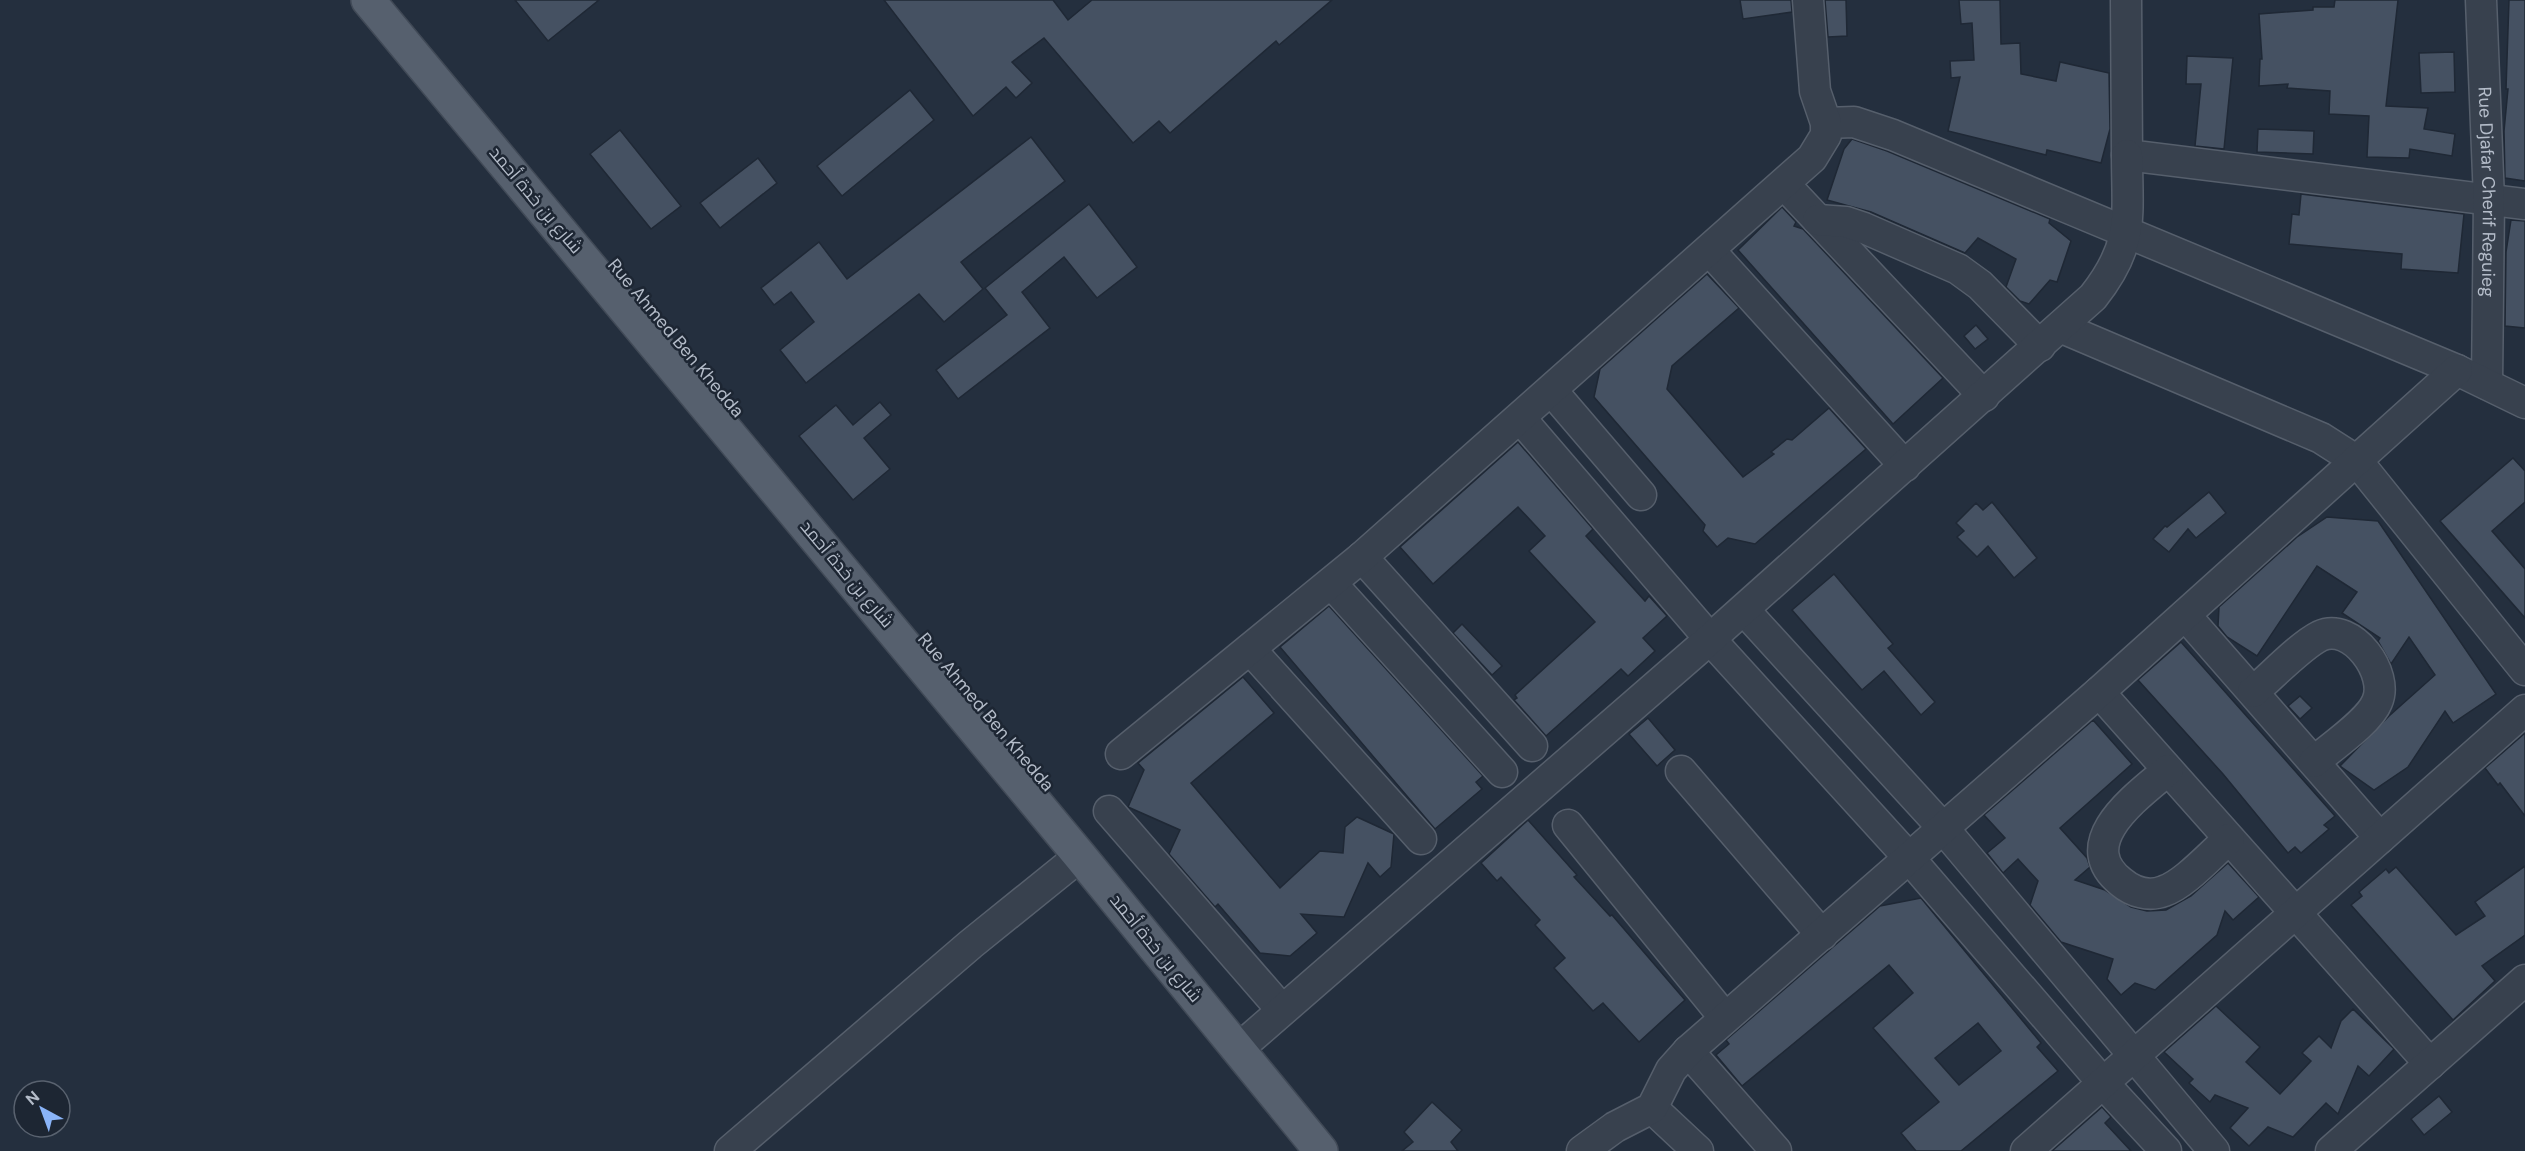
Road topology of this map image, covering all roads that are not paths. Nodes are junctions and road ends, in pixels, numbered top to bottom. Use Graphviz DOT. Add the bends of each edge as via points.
graph roads {
  1 [pos="368,0"];
  2 [pos="393,0"];
  3 [pos="1808,0"];
  4 [pos="2126,0"];
  5 [pos="2481,0"];
  6 [pos="1826,123"];
  7 [pos="2127,155"];
  8 [pos="1784,184"];
  9 [pos="2489,200"];
  10 [pos="2525,204"];
  11 [pos="1818,220"];
  12 [pos="2128,234"];
  13 [pos="1710,251"];
  14 [pos="2050,337"];
  15 [pos="2457,370"];
  16 [pos="2487,384"];
  17 [pos="1552,391"];
  18 [pos="1984,396"];
  19 [pos="2525,403"];
  20 [pos="1521,419"];
  21 [pos="2357,461"];
  22 [pos="1905,466"];
  23 [pos="1641,495"];
  24 [pos="1362,557"];
  25 [pos="1331,583"];
  26 [pos="1744,609"];
  27 [pos="2185,615"];
  28 [pos="1710,639"];
  29 [pos="1250,649"];
  30 [pos="2525,670"];
  31 [pos="2099,692"];
  32 [pos="2253,693"];
  33 [pos="2525,710"];
  34 [pos="1532,746"];
  35 [pos="1121,754"];
  36 [pos="2314,762"];
  37 [pos="2168,770"];
  38 [pos="1681,771"];
  39 [pos="1502,772"];
  40 [pos="1109,811"];
  41 [pos="1568,825"];
  42 [pos="1943,828"];
  43 [pos="2380,838"];
  44 [pos="2229,839"];
  45 [pos="1421,840"];
  46 [pos="1080,856"];
  47 [pos="1910,859"];
  48 [pos="2295,913"];
  49 [pos="1822,935"];
  50 [pos="2525,980"];
  51 [pos="1282,1010"];
  52 [pos="1725,1018"];
  53 [pos="1252,1037"];
  54 [pos="1688,1051"];
  55 [pos="2133,1056"];
  56 [pos="2430,1064"];
  57 [pos="2103,1083"];
  58 [pos="1652,1108"];
  59 [pos="730,1151"];
  60 [pos="1321,1151"];
  61 [pos="1346,1151"];
  62 [pos="1581,1151"];
  63 [pos="1698,1151"];
  64 [pos="1776,1151"];
  65 [pos="2026,1151"];
  66 [pos="2166,1151"];
  67 [pos="2214,1151"];
  68 [pos="2331,1151"];
  1 -- 46 [label="main road, شارع بن خدة أحمد"];
  2 -- 53 [label="main road, Rue Ahmed Ben Khedda"];
  3 -- 6 [label="street" via="1815,91"];
  4 -- 7 [label="street"];
  5 -- 9 [label="street, Rue Djafar Cherif Reguieg"];
  6 -- 8 [label="street" via="1820,147"];
  6 -- 12 [label="street" via="1854,122 1893,135"];
  7 -- 9 [label="street"];
  7 -- 12 [label="street"];
  8 -- 11 [label="street"];
  8 -- 13 [label="street"];
  9 -- 10 [label="street"];
  9 -- 16 [label="street, Rue Djafar Cherif Reguieg"];
  11 -- 14 [label="street" via="1864,228 1958,269"];
  11 -- 18 [label="street"];
  12 -- 14 [label="street" via="2105,283"];
  12 -- 15 [label="street"];
  13 -- 17 [label="street"];
  13 -- 22 [label="street"];
  14 -- 18 [label="street"];
  14 -- 21 [label="street" via="2314,434"];
  15 -- 16 [label="street"];
  15 -- 21 [label="street"];
  16 -- 19 [label="street"];
  17 -- 20 [label="street"];
  17 -- 23 [label="street"];
  18 -- 22 [label="street"];
  20 -- 24 [label="street"];
  20 -- 28 [label="street"];
  21 -- 27 [label="street"];
  21 -- 30 [label="street"];
  22 -- 26 [label="street"];
  24 -- 25 [label="street"];
  24 -- 34 [label="street"];
  25 -- 29 [label="street"];
  25 -- 39 [label="street"];
  26 -- 28 [label="street"];
  26 -- 42 [label="street"];
  27 -- 31 [label="street"];
  27 -- 32 [label="street"];
  28 -- 47 [label="street"];
  28 -- 51 [label="street"];
  29 -- 35 [label="street"];
  29 -- 45 [label="street"];
  31 -- 37 [label="street"];
  31 -- 42 [label="street"];
  32 -- 36 [label="street"];
  32 -- 36 [label="street" via="2320,636 2336,633 2351,639 2377,673 2380,693 2365,718"];
  33 -- 43 [label="street"];
  36 -- 43 [label="street"];
  37 -- 44 [label="street"];
  37 -- 44 [label="street" via="2123,809 2105,835 2103,850 2116,879 2144,894 2164,892"];
  38 -- 49 [label="street"];
  40 -- 51 [label="street"];
  41 -- 52 [label="street"];
  42 -- 47 [label="street"];
  42 -- 55 [label="street"];
  43 -- 48 [label="street"];
  44 -- 48 [label="street"];
  46 -- 59 [label="street"];
  46 -- 60 [label="main road, شارع بن خدة أحمد"];
  47 -- 49 [label="street"];
  47 -- 57 [label="street"];
  48 -- 55 [label="street"];
  48 -- 56 [label="street"];
  49 -- 52 [label="street"];
  50 -- 56 [label="street"];
  51 -- 53 [label="street"];
  52 -- 54 [label="street"];
  53 -- 61 [label="main road, Rue Ahmed Ben Khedda"];
  54 -- 58 [label="street" via="1671,1070"];
  54 -- 64 [label="street"];
  55 -- 57 [label="street"];
  55 -- 67 [label="street"];
  56 -- 68 [label="street"];
  57 -- 65 [label="street"];
  57 -- 66 [label="street"];
  58 -- 62 [label="street"];
  58 -- 63 [label="street"];
}
